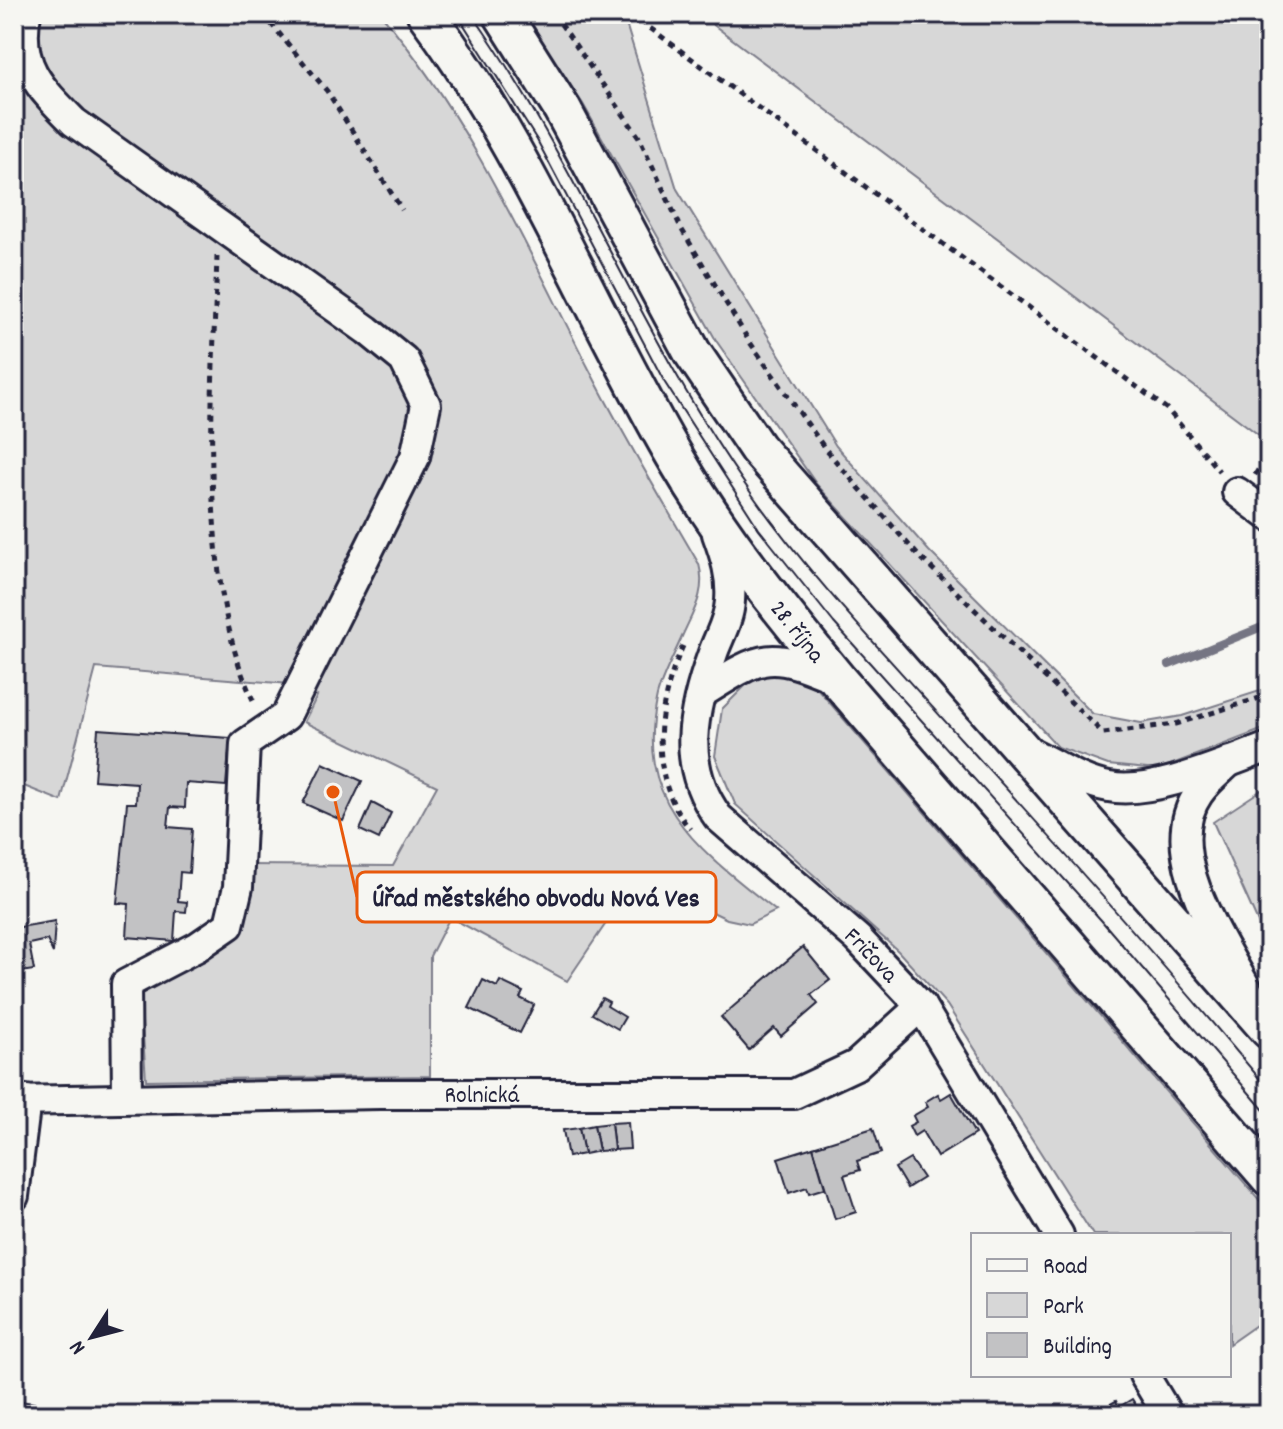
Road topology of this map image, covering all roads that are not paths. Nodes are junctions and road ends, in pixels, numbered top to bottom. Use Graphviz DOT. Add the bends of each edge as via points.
graph roads {
  1 [pos="26,14"];
  2 [pos="426,14"];
  3 [pos="502,14"];
  4 [pos="1237,492"];
  5 [pos="1269,516"];
  6 [pos="712,519"];
  7 [pos="839,681"];
  8 [pos="702,693"];
  9 [pos="1269,747"];
  10 [pos="1026,750"];
  11 [pos="1230,761"];
  12 [pos="921,1006"];
  13 [pos="1268,1030"];
  14 [pos="127,1098"];
  15 [pos="20,1101"];
  16 [pos="1269,1177"];
  17 [pos="14,1196"];
  18 [pos="1058,1233"];
  19 [pos="1145,1377"];
  20 [pos="1168,1415"];
  1 -- 14 [label="street" via="26,65 74,122 404,360 426,405 415,457 276,722 245,744 238,887 229,925 126,984"];
  2 -- 6 [label="main road, 28. října" via="504,132 642,398"];
  3 -- 10 [label="main road" via="562,109 692,352 757,448"];
  4 -- 5 [label="street"];
  6 -- 7 [label="main road, 28. října"];
  6 -- 8 [label="street, Fričova" via="728,568 730,604"];
  7 -- 8 [label="street" via="774,658 743,667"];
  7 -- 16 [label="main road, 28. října"];
  8 -- 12 [label="street, Fričova" via="691,744 697,780 709,805 737,836 858,939"];
  9 -- 11 [label="street"];
  10 -- 11 [label="street" via="1096,784 1124,789"];
  10 -- 13 [label="main road"];
  11 -- 13 [label="street" via="1195,801 1186,855 1207,914"];
  12 -- 14 [label="street, Rolnická" via="856,1065 794,1094"];
  12 -- 18 [label="street, Fričova"];
  14 -- 15 [label="street, Rolnická"];
  15 -- 17 [label="street"];
  19 -- 20 [label="street"];
}
